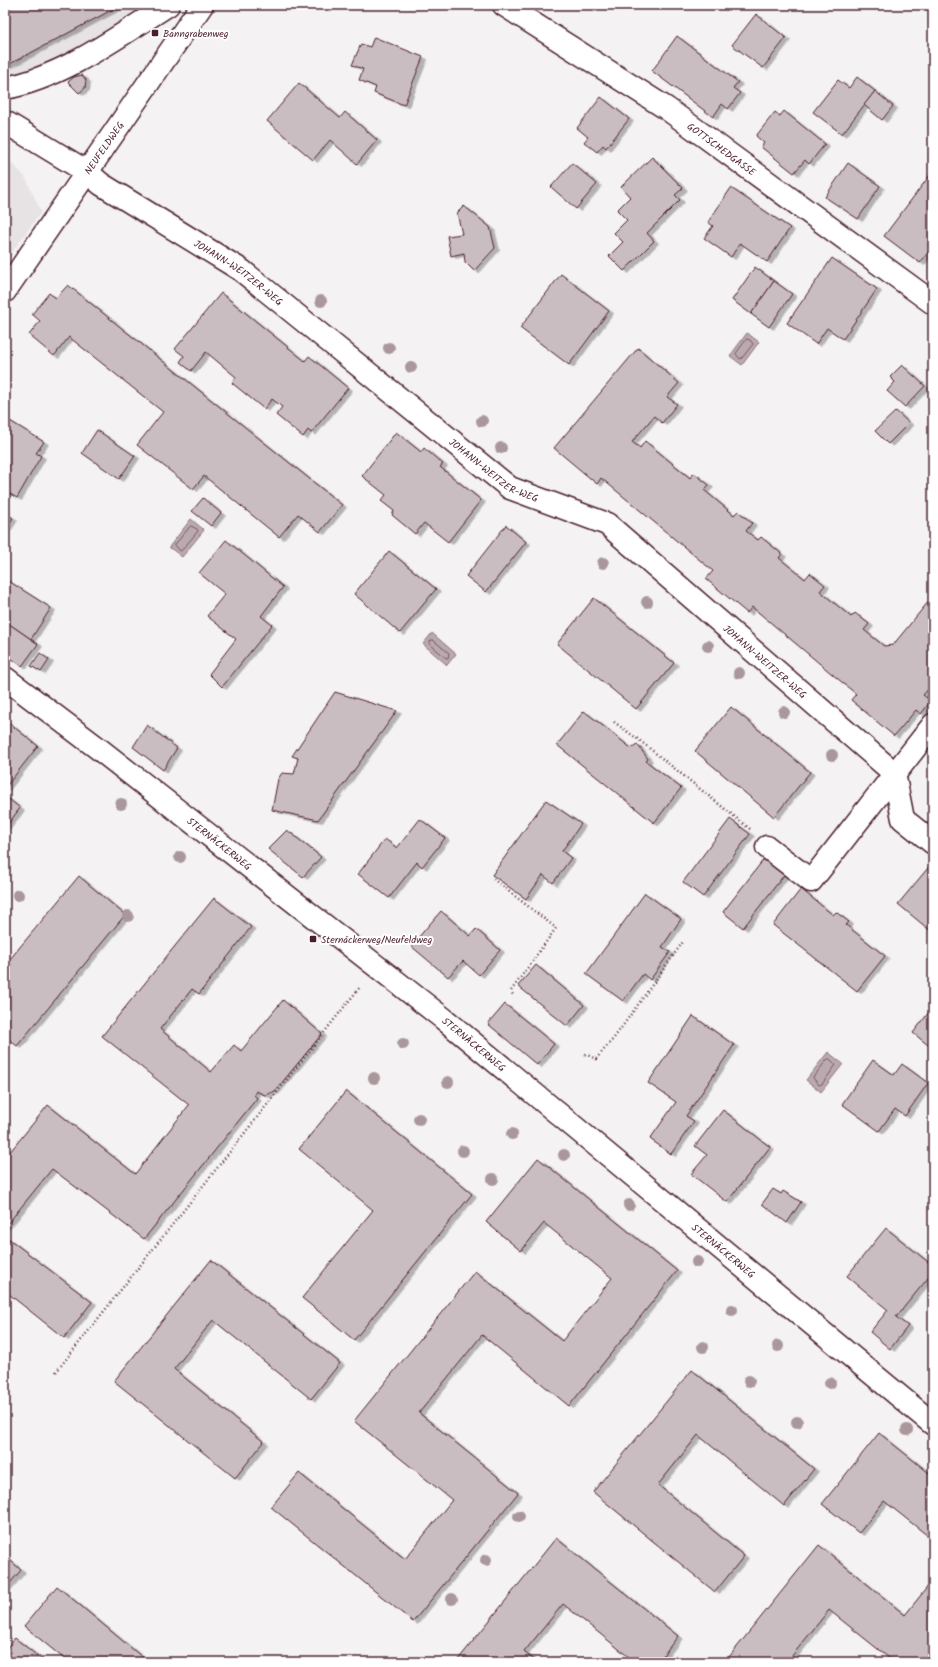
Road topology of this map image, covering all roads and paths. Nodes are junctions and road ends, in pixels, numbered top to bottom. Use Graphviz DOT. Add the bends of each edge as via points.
graph roads {
  1 [pos="168,5"];
  2 [pos="202,5"];
  3 [pos="504,5"];
  4 [pos="5,88"];
  5 [pos="5,122"];
  6 [pos="87,172"];
  7 [pos="5,291"];
  8 [pos="933,303"];
  9 [pos="5,678"];
  10 [pos="614,722"];
  11 [pos="933,725"];
  12 [pos="894,773"];
  13 [pos="933,843"];
  14 [pos="767,847"];
  15 [pos="493,879"];
  16 [pos="683,942"];
  17 [pos="376,966"];
  18 [pos="514,997"];
  19 [pos="585,1054"];
  20 [pos="56,1372"];
  21 [pos="933,1424"];
  1 -- 4 [label="street" via="64,67 28,83"];
  2 -- 6 [label="street, NEUFELDWEG"];
  3 -- 8 [label="street, GOTTSCHEDGASSE" via="666,108"];
  5 -- 6 [label="street"];
  6 -- 7 [label="street, NEUFELDWEG"];
  6 -- 12 [label="street, JOHANN-WEITZER-WEG" via="101,184 241,270 510,488 607,524"];
  9 -- 17 [label="street, STERNÄCKERWEG"];
  10 -- 14 [label="path" via="761,838"];
  11 -- 12 [label="street"];
  12 -- 13 [label="street" via="903,819"];
  12 -- 14 [label="street" via="811,881"];
  15 -- 18 [label="path" via="556,928 511,991"];
  16 -- 19 [label="path" via="596,1059"];
  17 -- 20 [label="path"];
  17 -- 21 [label="street, STERNÄCKERWEG" via="444,1019"];
}
